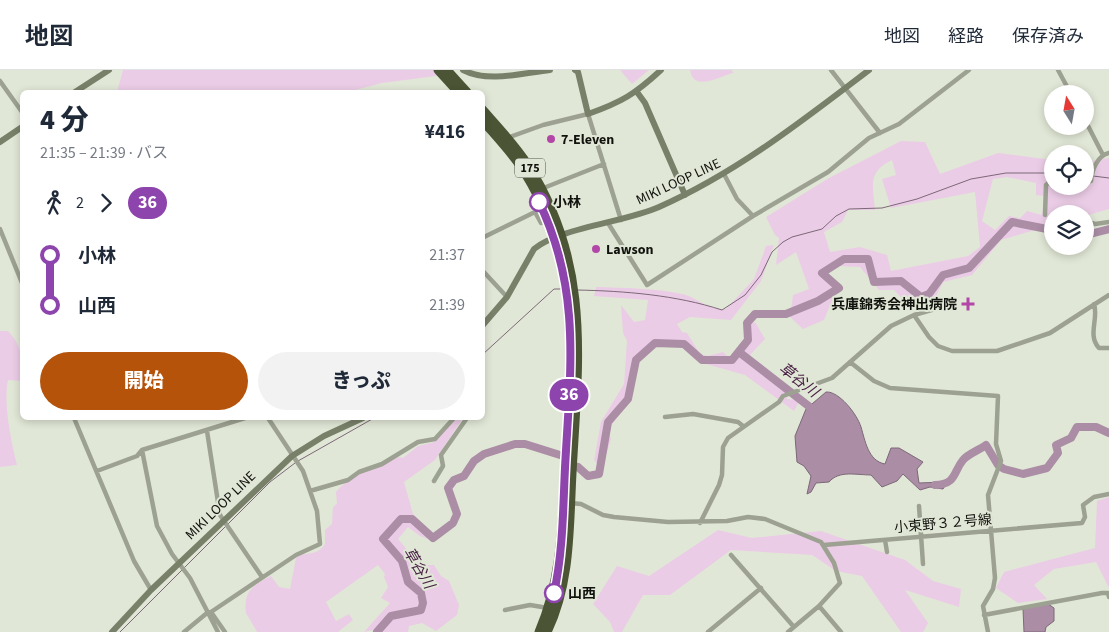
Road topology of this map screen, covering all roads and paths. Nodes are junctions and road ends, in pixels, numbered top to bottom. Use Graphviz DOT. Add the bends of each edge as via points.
graph roads {
  1 [pos="109,70"];
  2 [pos="438,70"];
  3 [pos="447,70"];
  4 [pos="463,70"];
  5 [pos="550,70"];
  6 [pos="575,70"];
  7 [pos="661,70"];
  8 [pos="831,70"];
  9 [pos="869,70"];
  10 [pos="969,70"];
  11 [pos="1058,70"];
  12 [pos="0,81"];
  13 [pos="1066,85"];
  14 [pos="845,88"];
  15 [pos="78,90"];
  16 [pos="456,90"];
  17 [pos="465,90"];
  18 [pos="637,92"];
  19 [pos="20,109"];
  20 [pos="485,114"];
  21 [pos="588,114"];
  22 [pos="485,123"];
  23 [pos="20,128"];
  24 [pos="880,133"];
  25 [pos="1094,135"];
  26 [pos="505,140"];
  27 [pos="0,142"];
  28 [pos="1106,154"];
  29 [pos="604,164"];
  30 [pos="1094,167"];
  31 [pos="724,174"];
  32 [pos="541,189"];
  33 [pos="685,195"];
  34 [pos="753,216"];
  35 [pos="547,220"];
  36 [pos="620,220"];
  37 [pos="1109,222"];
  38 [pos="608,223"];
  39 [pos="1094,224"];
  40 [pos="0,229"];
  41 [pos="485,237"];
  42 [pos="558,237"];
  43 [pos="485,273"];
  44 [pos="20,279"];
  45 [pos="1109,295"];
  46 [pos="507,297"];
  47 [pos="1094,304"];
  48 [pos="942,307"];
  49 [pos="914,315"];
  50 [pos="485,323"];
  51 [pos="1109,348"];
  52 [pos="850,362"];
  53 [pos="665,417"];
  54 [pos="75,420"];
  55 [pos="239,420"];
  56 [pos="269,420"];
  57 [pos="359,420"];
  58 [pos="452,420"];
  59 [pos="466,420"];
  60 [pos="743,426"];
  61 [pos="207,431"];
  62 [pos="142,450"];
  63 [pos="292,456"];
  64 [pos="97,471"];
  65 [pos="434,481"];
  66 [pos="310,491"];
  67 [pos="1109,494"];
  68 [pos="567,503"];
  69 [pos="919,506"];
  70 [pos="223,520"];
  71 [pos="700,523"];
  72 [pos="992,530"];
  73 [pos="922,536"];
  74 [pos="885,540"];
  75 [pos="824,545"];
  76 [pos="887,552"];
  77 [pos="731,555"];
  78 [pos="179,563"];
  79 [pos="923,564"];
  80 [pos="262,577"];
  81 [pos="761,588"];
  82 [pos="151,590"];
  83 [pos="1109,595"];
  84 [pos="819,606"];
  85 [pos="549,608"];
  86 [pos="505,610"];
  87 [pos="209,613"];
  88 [pos="984,615"];
  89 [pos="794,627"];
  90 [pos="112,632"];
  91 [pos="184,632"];
  92 [pos="218,632"];
  93 [pos="226,632"];
  94 [pos="539,632"];
  95 [pos="547,632"];
  96 [pos="708,632"];
  97 [pos="788,632"];
  98 [pos="841,632"];
  99 [pos="988,632"];
  1 -- 15 [label="main road"];
  2 -- 16 [label="highway"];
  3 -- 17 [label="highway"];
  4 -- 5 [label="main road" via="491,76"];
  6 -- 21 [label="main road"];
  7 -- 18 [label="main road"];
  8 -- 14 [label="street"];
  9 -- 14 [label="main road, MIKI LOOP LINE"];
  10 -- 24 [label="street" via="898,124"];
  11 -- 13 [label="street"];
  12 -- 19 [label="street"];
  14 -- 24 [label="street"];
  14 -- 31 [label="main road, MIKI LOOP LINE"];
  18 -- 21 [label="main road"];
  18 -- 33 [label="main road" via="645,103"];
  20 -- 26 [label="highway, 175"];
  21 -- 26 [label="street"];
  21 -- 29 [label="street"];
  22 -- 26 [label="highway, 175"];
  23 -- 27 [label="main road"];
  24 -- 34 [label="street" via="869,138 828,172"];
  25 -- 28 [label="street"];
  26 -- 32 [label="highway, 175" via="528,166"];
  26 -- 35 [label="highway, 175"];
  28 -- 30 [label="street"];
  29 -- 32 [label="street"];
  29 -- 36 [label="street"];
  31 -- 33 [label="main road, MIKI LOOP LINE"];
  31 -- 34 [label="street" via="737,199"];
  32 -- 42 [label="highway, 175"];
  33 -- 36 [label="main road, MIKI LOOP LINE"];
  34 -- 38 [label="street" via="647,285"];
  35 -- 41 [label="street" via="541,223 535,212"];
  35 -- 42 [label="highway, 175"];
  36 -- 38 [label="main road, MIKI LOOP LINE"];
  37 -- 39 [label="street"];
  38 -- 42 [label="main road, MIKI LOOP LINE"];
  40 -- 44 [label="street"];
  42 -- 46 [label="main road, MIKI LOOP LINE" via="534,249"];
  42 -- 68 [label="highway, 175" via="571,330"];
  43 -- 46 [label="street"];
  45 -- 47 [label="street"];
  46 -- 50 [label="main road, MIKI LOOP LINE"];
  47 -- 49 [label="street" via="1050,333 986,352 952,351 938,346"];
  47 -- 51 [label="street" via="1095,344 1098,348"];
  48 -- 49 [label="street"];
  49 -- 52 [label="street" via="891,326"];
  52 -- 60 [label="street" via="832,378 790,392"];
  52 -- 72 [label="street" via="874,381 890,388 998,396 996,444 1001,462 988,495"];
  53 -- 60 [label="street" via="693,414 738,422"];
  54 -- 64 [label="street"];
  55 -- 61 [label="street"];
  56 -- 63 [label="street"];
  57 -- 63 [label="main road, MIKI LOOP LINE"];
  58 -- 66 [label="street" via="435,439 418,442 348,480"];
  59 -- 65 [label="street" via="441,455 443,466"];
  60 -- 71 [label="street" via="728,438 723,447 722,475"];
  61 -- 62 [label="street"];
  61 -- 70 [label="street"];
  62 -- 64 [label="street" via="137,456"];
  62 -- 78 [label="street" via="157,526"];
  63 -- 66 [label="street" via="303,471"];
  63 -- 70 [label="main road, MIKI LOOP LINE"];
  64 -- 82 [label="street" via="134,561"];
  66 -- 80 [label="street" via="317,511 320,544"];
  67 -- 72 [label="street, 小束野３２号線" via="1094,497 1083,505 1083,521"];
  68 -- 71 [label="street" via="581,504 614,517"];
  68 -- 85 [label="highway, 175" via="560,559"];
  68 -- 95 [label="highway, 175" via="567,565 561,597"];
  69 -- 73 [label="street"];
  70 -- 78 [label="main road, MIKI LOOP LINE"];
  70 -- 80 [label="street"];
  71 -- 75 [label="street" via="748,517 765,519"];
  72 -- 73 [label="street, 小束野３２号線"];
  72 -- 88 [label="street" via="996,578 994,589 985,600"];
  73 -- 74 [label="street, 小束野３２号線"];
  73 -- 79 [label="street"];
  74 -- 75 [label="street, 小束野３２号線"];
  74 -- 76 [label="street"];
  75 -- 84 [label="street" via="840,582"];
  77 -- 81 [label="street"];
  78 -- 82 [label="main road, MIKI LOOP LINE"];
  78 -- 87 [label="street"];
  80 -- 87 [label="street"];
  81 -- 89 [label="street"];
  81 -- 96 [label="street"];
  82 -- 90 [label="main road, MIKI LOOP LINE"];
  83 -- 88 [label="street"];
  84 -- 89 [label="street"];
  84 -- 98 [label="street"];
  85 -- 86 [label="street" via="530,605"];
  85 -- 94 [label="highway, 175"];
  87 -- 91 [label="street"];
  87 -- 92 [label="street"];
  87 -- 93 [label="street"];
  88 -- 99 [label="street"];
  89 -- 97 [label="street"];
}
